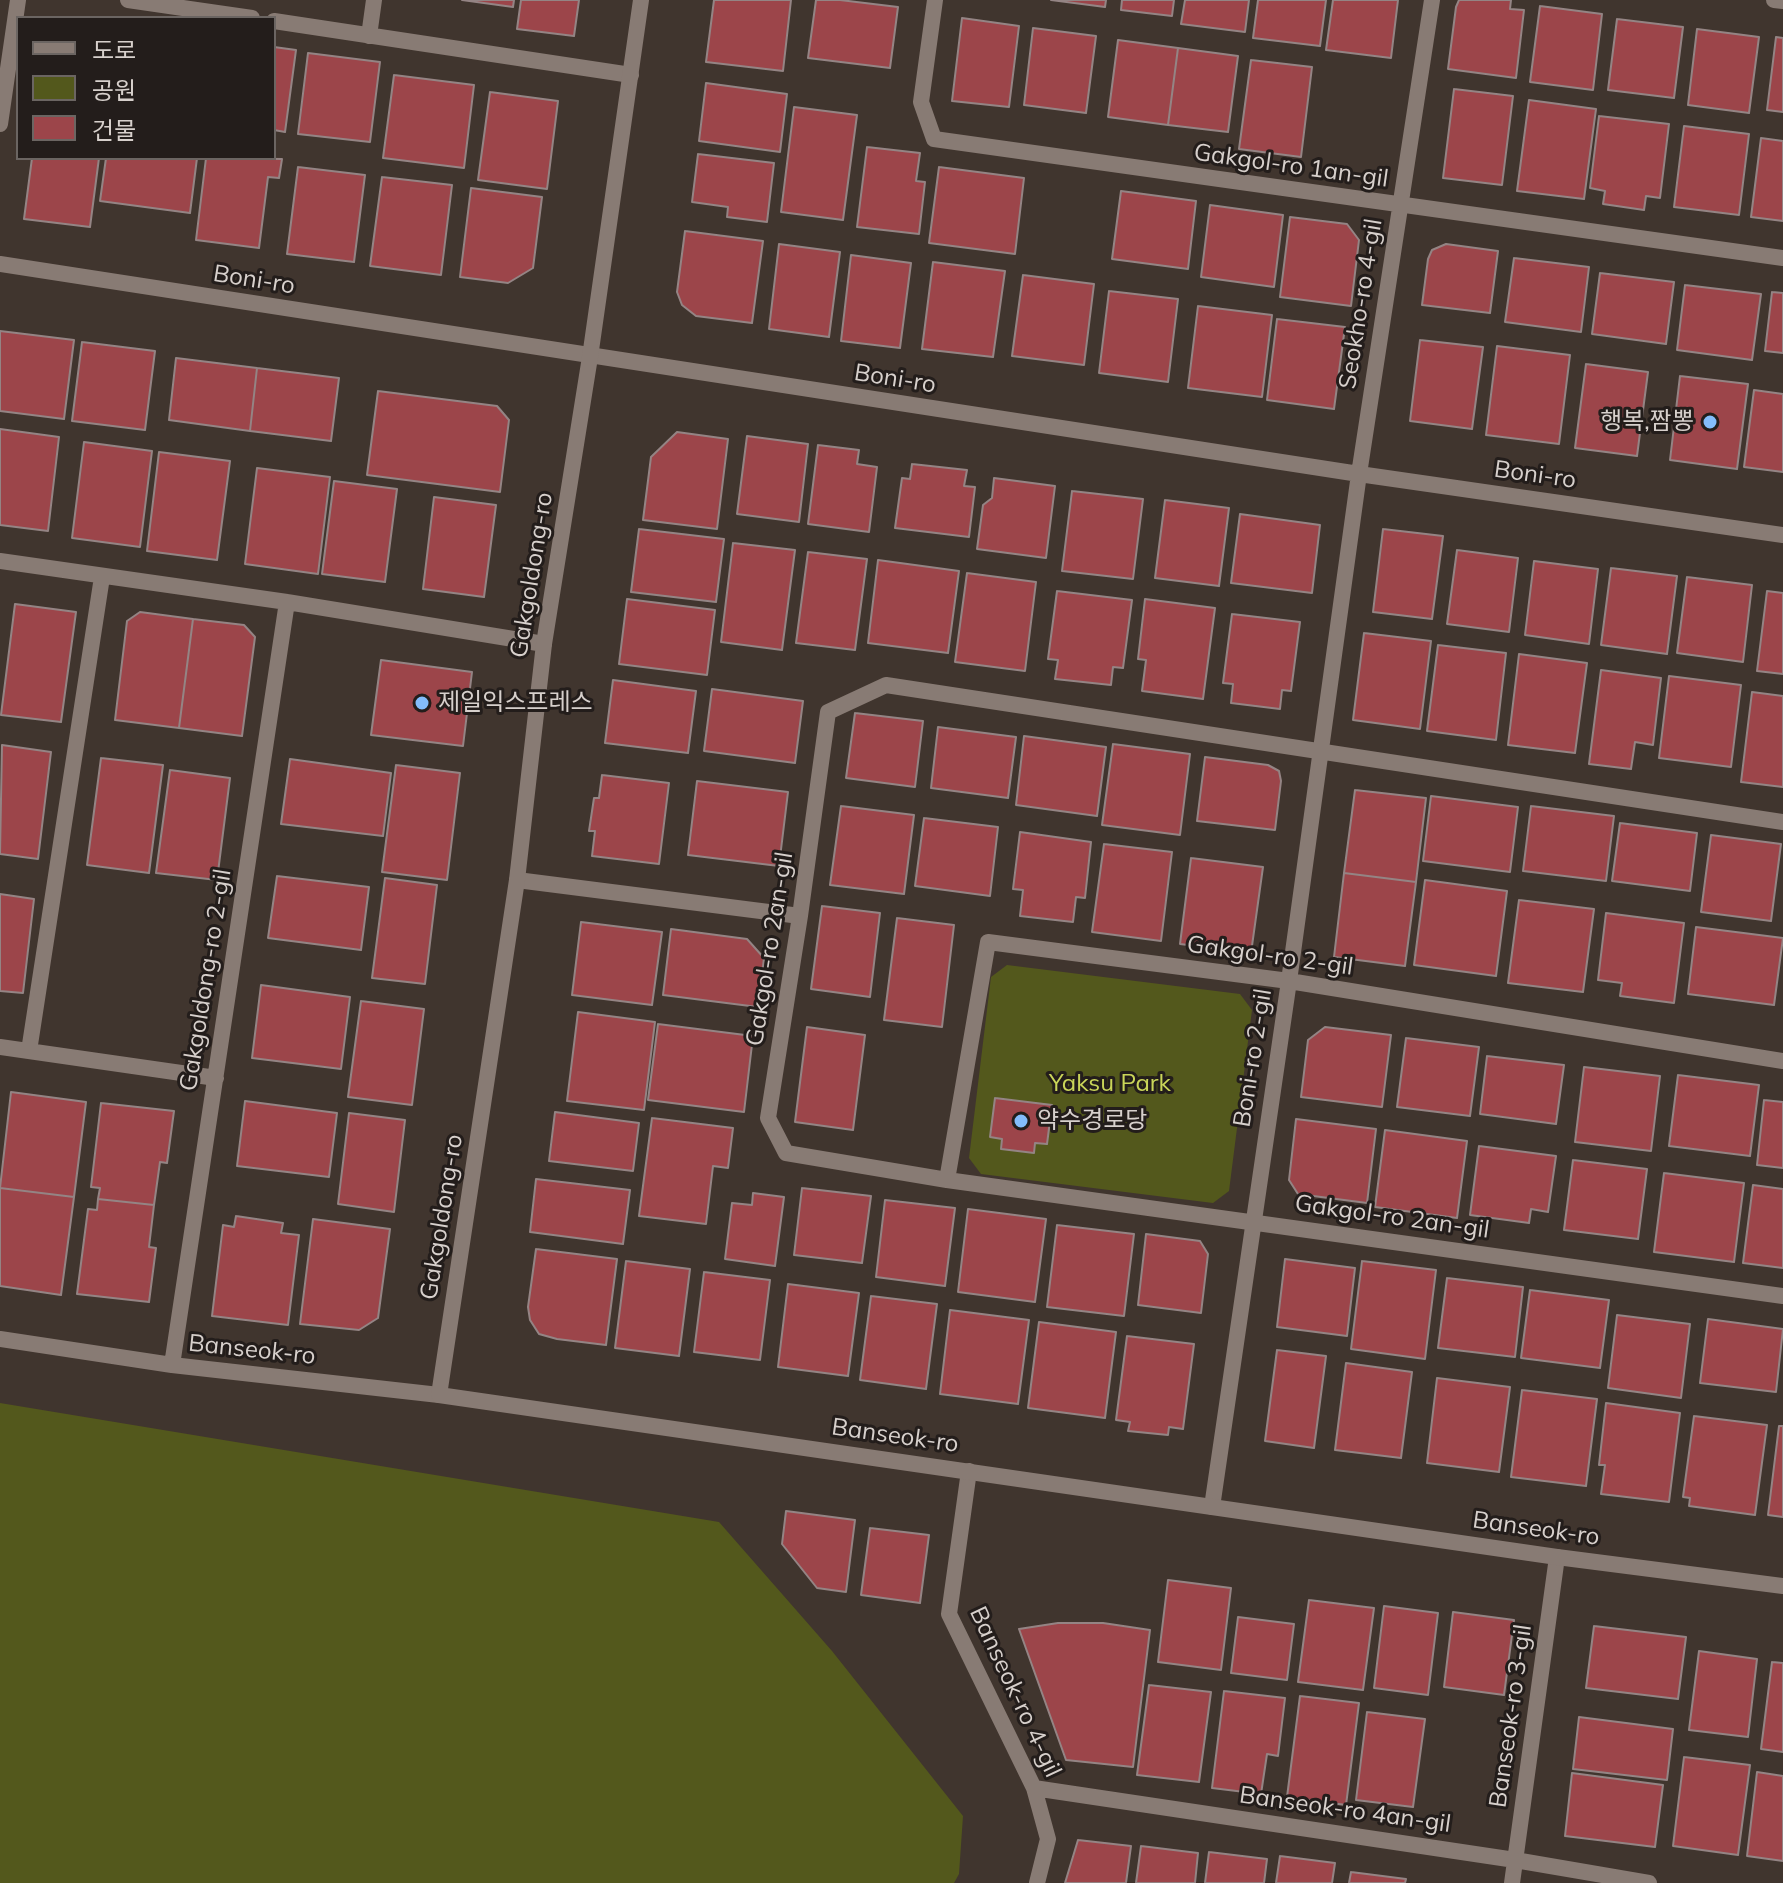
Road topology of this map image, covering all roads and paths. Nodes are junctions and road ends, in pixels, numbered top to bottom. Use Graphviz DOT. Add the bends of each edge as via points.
graph roads {
  1 [pos="18,0"];
  2 [pos="128,0"];
  3 [pos="374,0"];
  4 [pos="641,0"];
  5 [pos="935,0"];
  6 [pos="1432,0"];
  7 [pos="1774,0"];
  8 [pos="1783,1"];
  9 [pos="194,5"];
  10 [pos="243,16"];
  11 [pos="276,21"];
  12 [pos="369,36"];
  13 [pos="631,75"];
  14 [pos="0,124"];
  15 [pos="1401,206"];
  16 [pos="1783,258"];
  17 [pos="0,264"];
  18 [pos="590,357"];
  19 [pos="1359,474"];
  20 [pos="1783,535"];
  21 [pos="0,561"];
  22 [pos="102,577"];
  23 [pos="287,602"];
  24 [pos="544,644"];
  25 [pos="1319,749"];
  26 [pos="1783,822"];
  27 [pos="517,880"];
  28 [pos="800,916"];
  29 [pos="1289,981"];
  30 [pos="0,1047"];
  31 [pos="29,1051"];
  32 [pos="1783,1061"];
  33 [pos="216,1078"];
  34 [pos="947,1180"];
  35 [pos="1253,1222"];
  36 [pos="1783,1296"];
  37 [pos="0,1339"];
  38 [pos="172,1365"];
  39 [pos="439,1395"];
  40 [pos="969,1471"];
  41 [pos="1212,1507"];
  42 [pos="1557,1557"];
  43 [pos="1783,1586"];
  44 [pos="1034,1788"];
  45 [pos="1515,1860"];
  46 [pos="1037,1883"];
  47 [pos="1512,1883"];
  48 [pos="1649,1883"];
  1 -- 14 [label="street"];
  2 -- 9 [label="street"];
  3 -- 12 [label="street"];
  4 -- 13 [label="street, Gakgoldong-ro"];
  5 -- 15 [label="street, Gakgol-ro 1an-gil" via="921,102 934,139"];
  6 -- 15 [label="street, Seokho-ro 4-gil"];
  7 -- 8 [label="street"];
  9 -- 10 [label="street"];
  11 -- 12 [label="street"];
  12 -- 13 [label="street"];
  13 -- 18 [label="street, Gakgoldong-ro"];
  15 -- 16 [label="street, Gakgol-ro 1an-gil"];
  15 -- 19 [label="street, Seokho-ro 4-gil"];
  17 -- 18 [label="street, Boni-ro"];
  18 -- 19 [label="street, Boni-ro"];
  18 -- 24 [label="street, Gakgoldong-ro"];
  19 -- 20 [label="street, Boni-ro"];
  19 -- 25 [label="street, Boni-ro 2-gil"];
  21 -- 22 [label="street"];
  22 -- 23 [label="street"];
  22 -- 31 [label="street"];
  23 -- 24 [label="street"];
  23 -- 33 [label="street, Gakgoldong-ro 2-gil"];
  24 -- 27 [label="street, Gakgoldong-ro"];
  25 -- 26 [label="street, Gakgol-ro 2an-gil"];
  25 -- 28 [label="street, Gakgol-ro 2an-gil" via="886,685 828,712"];
  25 -- 29 [label="street, Boni-ro 2-gil"];
  27 -- 28 [label="street"];
  27 -- 39 [label="street, Gakgoldong-ro"];
  28 -- 34 [label="street, Gakgol-ro 2an-gil" via="768,1118 786,1153"];
  29 -- 32 [label="street, Gakgol-ro 2-gil"];
  29 -- 34 [label="street, Gakgol-ro 2-gil" via="988,942"];
  29 -- 35 [label="street, Boni-ro 2-gil"];
  30 -- 31 [label="street"];
  31 -- 33 [label="street"];
  33 -- 38 [label="street, Gakgoldong-ro 2-gil"];
  34 -- 35 [label="street, Gakgol-ro 2an-gil"];
  35 -- 36 [label="street, Gakgol-ro 2an-gil"];
  35 -- 41 [label="street, Boni-ro 2-gil"];
  37 -- 38 [label="street, Banseok-ro"];
  38 -- 39 [label="street, Banseok-ro"];
  39 -- 40 [label="street, Banseok-ro"];
  40 -- 41 [label="street, Banseok-ro"];
  40 -- 44 [label="street, Banseok-ro 4-gil" via="949,1614"];
  41 -- 42 [label="street, Banseok-ro"];
  42 -- 43 [label="street, Banseok-ro"];
  42 -- 45 [label="street, Banseok-ro 3-gil"];
  44 -- 45 [label="street, Banseok-ro 4an-gil"];
  44 -- 46 [label="street, Banseok-ro 4-gil" via="1048,1839"];
  45 -- 47 [label="street, Banseok-ro 3-gil"];
  45 -- 48 [label="street, Banseok-ro 4an-gil"];
}
